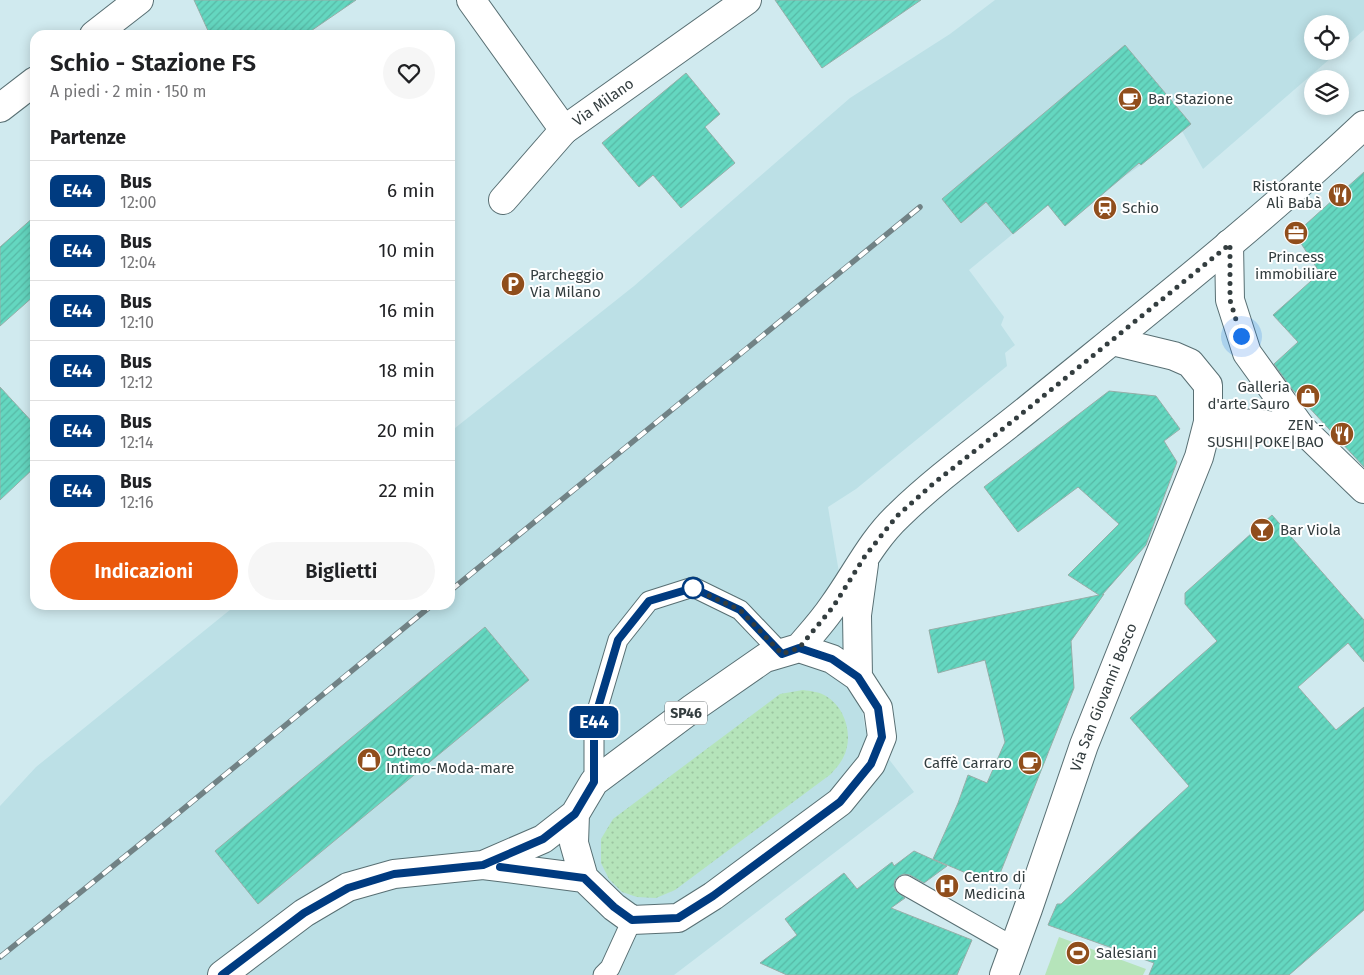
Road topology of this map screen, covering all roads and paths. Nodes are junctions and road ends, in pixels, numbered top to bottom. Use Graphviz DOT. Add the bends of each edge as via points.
graph roads {
  1 [pos="138,0"];
  2 [pos="471,0"];
  3 [pos="747,0"];
  4 [pos="100,30"];
  5 [pos="30,84"];
  6 [pos="0,108"];
  7 [pos="1364,126"];
  8 [pos="564,130"];
  9 [pos="503,200"];
  10 [pos="1230,244"];
  11 [pos="1112,341"];
  12 [pos="1208,422"];
  13 [pos="1302,429"];
  14 [pos="1364,489"];
  15 [pos="865,556"];
  16 [pos="790,651"];
  17 [pos="858,677"];
  18 [pos="594,782"];
  19 [pos="575,814"];
  20 [pos="483,865"];
  21 [pos="584,878"];
  22 [pos="905,885"];
  23 [pos="632,920"];
  24 [pos="1014,947"];
  25 [pos="222,975"];
  26 [pos="603,975"];
  27 [pos="1004,975"];
  1 -- 4 [label="main road"];
  2 -- 8 [label="main road, Via Milano"];
  3 -- 8 [label="main road, Via Milano"];
  5 -- 6 [label="main road"];
  7 -- 10 [label="main road"];
  8 -- 9 [label="main road"];
  10 -- 11 [label="main road"];
  10 -- 13 [label="main road" via="1230,300 1247,354"];
  11 -- 12 [label="main road, Via San Giovanni Bosco" via="1190,363 1208,385"];
  11 -- 15 [label="main road" via="934,483 897,516"];
  12 -- 13 [label="main road"];
  12 -- 24 [label="main road, Via San Giovanni Bosco" via="1199,457 1084,745"];
  13 -- 14 [label="main road"];
  15 -- 16 [label="main road" via="833,607"];
  15 -- 17 [label="main road" via="857,616"];
  16 -- 17 [label="main road" via="832,659"];
  16 -- 18 [label="main road, SP46" via="765,658"];
  16 -- 18 [label="lane" via="740,610 693,588 649,601 618,640 594,721"];
  17 -- 23 [label="main road" via="878,708 882,737 871,764 840,802 678,918"];
  18 -- 19 [label="main road"];
  19 -- 20 [label="main road" via="543,839"];
  19 -- 21 [label="main road" via="574,843"];
  20 -- 21 [label="main road"];
  20 -- 25 [label="main road" via="394,874 348,888 304,913"];
  21 -- 23 [label="main road"];
  22 -- 24 [label="lane"];
  23 -- 26 [label="lane" via="610,968"];
  24 -- 27 [label="main road, Via San Giovanni Bosco"];
}
